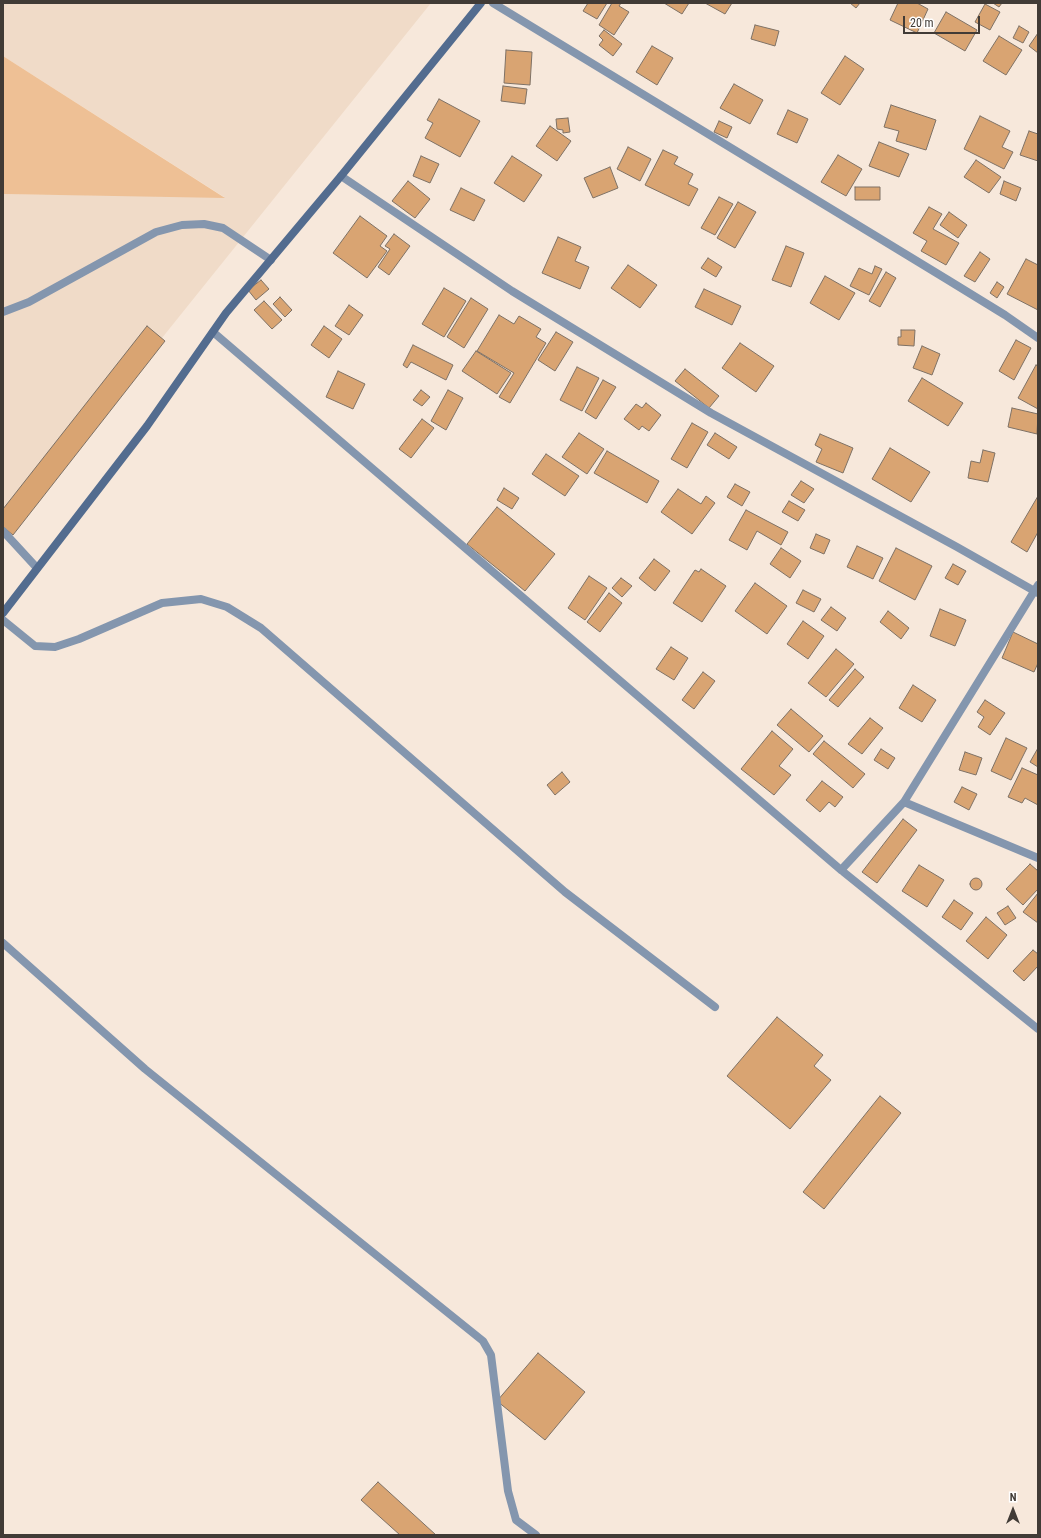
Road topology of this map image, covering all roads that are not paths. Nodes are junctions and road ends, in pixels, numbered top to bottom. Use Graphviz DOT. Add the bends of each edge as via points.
graph roads {
  1 [pos="481,3"];
  2 [pos="493,3"];
  3 [pos="341,176"];
  4 [pos="271,260"];
  5 [pos="3,312"];
  6 [pos="213,332"];
  7 [pos="1038,338"];
  8 [pos="3,531"];
  9 [pos="37,568"];
  10 [pos="1037,590"];
  11 [pos="3,614"];
  12 [pos="3,620"];
  13 [pos="904,802"];
  14 [pos="1038,858"];
  15 [pos="841,870"];
  16 [pos="3,943"];
  17 [pos="715,1007"];
  18 [pos="1038,1029"];
  19 [pos="536,1535"];
  1 -- 3 [label="street"];
  2 -- 7 [label="street" via="1005,315"];
  3 -- 4 [label="street"];
  3 -- 10 [label="street" via="512,291 699,406"];
  4 -- 5 [label="street" via="223,228 204,224 182,225 156,232 30,302"];
  4 -- 6 [label="street"];
  6 -- 9 [label="street" via="147,426"];
  6 -- 15 [label="street"];
  8 -- 9 [label="street"];
  9 -- 11 [label="street"];
  10 -- 13 [label="street"];
  12 -- 17 [label="street" via="35,646 55,647 162,603 201,599 227,607 261,628 565,892"];
  13 -- 14 [label="street"];
  13 -- 15 [label="street"];
  15 -- 18 [label="street"];
  16 -- 19 [label="street" via="145,1069 483,1341 491,1355 508,1491 516,1520"];
}
